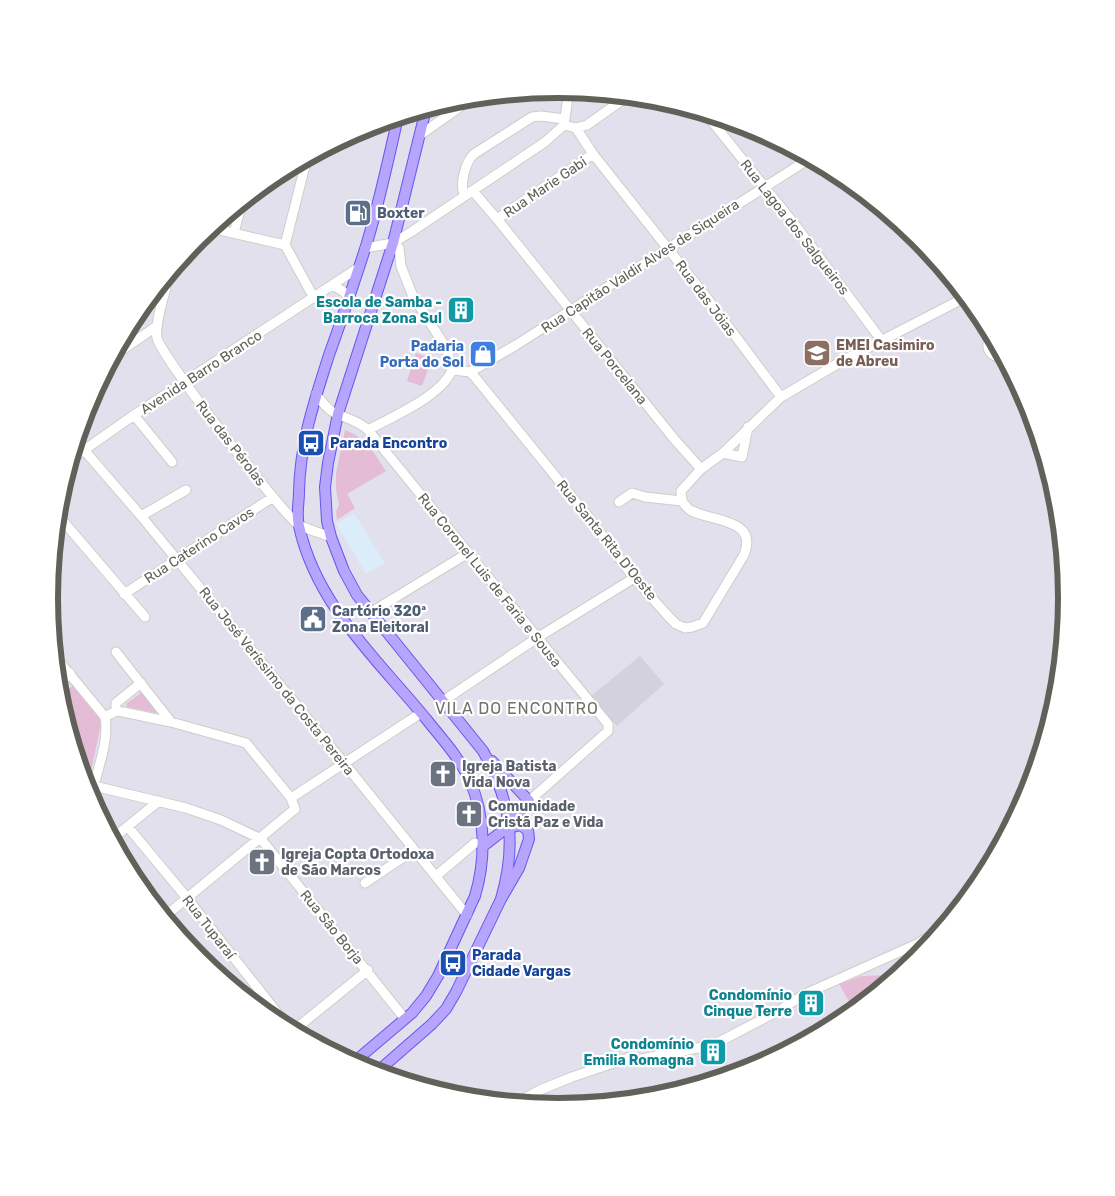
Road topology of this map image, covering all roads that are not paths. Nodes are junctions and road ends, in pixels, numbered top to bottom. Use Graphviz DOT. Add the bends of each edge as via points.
graph roads {
  1 [pos="568,98"];
  2 [pos="620,102"];
  3 [pos="458,109"];
  4 [pos="424,116"];
  5 [pos="564,122"];
  6 [pos="714,124"];
  7 [pos="396,125"];
  8 [pos="576,128"];
  9 [pos="420,135"];
  10 [pos="593,154"];
  11 [pos="803,163"];
  12 [pos="305,167"];
  13 [pos="765,187"];
  14 [pos="469,194"];
  15 [pos="239,213"];
  16 [pos="497,219"];
  17 [pos="220,230"];
  18 [pos="234,232"];
  19 [pos="393,243"];
  20 [pos="286,245"];
  21 [pos="365,248"];
  22 [pos="669,249"];
  23 [pos="358,268"];
  24 [pos="333,285"];
  25 [pos="166,287"];
  26 [pos="314,298"];
  27 [pos="348,298"];
  28 [pos="959,301"];
  29 [pos="571,311"];
  30 [pos="157,326"];
  31 [pos="882,342"];
  32 [pos="988,343"];
  33 [pos="123,349"];
  34 [pos="995,356"];
  35 [pos="453,370"];
  36 [pos="470,372"];
  37 [pos="185,383"];
  38 [pos="316,394"];
  39 [pos="781,397"];
  40 [pos="338,414"];
  41 [pos="134,416"];
  42 [pos="748,427"];
  43 [pos="368,430"];
  44 [pos="84,450"];
  45 [pos="79,453"];
  46 [pos="722,453"];
  47 [pos="172,462"];
  48 [pos="700,469"];
  49 [pos="186,490"];
  50 [pos="273,497"];
  51 [pos="682,501"];
  52 [pos="619,502"];
  53 [pos="140,516"];
  54 [pos="64,522"];
  55 [pos="298,524"];
  56 [pos="331,537"];
  57 [pos="468,553"];
  58 [pos="176,559"];
  59 [pos="634,578"];
  60 [pos="124,594"];
  61 [pos="370,613"];
  62 [pos="145,617"];
  63 [pos="537,638"];
  64 [pos="116,652"];
  65 [pos="62,664"];
  66 [pos="70,673"];
  67 [pos="64,679"];
  68 [pos="141,683"];
  69 [pos="443,701"];
  70 [pos="116,711"];
  71 [pos="421,713"];
  72 [pos="105,717"];
  73 [pos="170,722"];
  74 [pos="483,751"];
  75 [pos="344,762"];
  76 [pos="92,780"];
  77 [pos="96,788"];
  78 [pos="291,798"];
  79 [pos="529,801"];
  80 [pos="159,802"];
  81 [pos="509,824"];
  82 [pos="128,827"];
  83 [pos="117,835"];
  84 [pos="261,839"];
  85 [pos="479,845"];
  86 [pos="414,850"];
  87 [pos="436,876"];
  88 [pos="364,883"];
  89 [pos="187,898"];
  90 [pos="501,899"];
  91 [pos="169,912"];
  92 [pos="467,915"];
  93 [pos="920,942"];
  94 [pos="368,970"];
  95 [pos="276,1011"];
  96 [pos="405,1019"];
  97 [pos="299,1026"];
  98 [pos="360,1057"];
  99 [pos="384,1066"];
  100 [pos="527,1097"];
  1 -- 5 [label="street"];
  2 -- 8 [label="street" via="592,122"];
  3 -- 9 [label="street"];
  4 -- 9 [label="main road"];
  5 -- 8 [label="street"];
  5 -- 14 [label="street" via="546,142"];
  5 -- 14 [label="street" via="532,117 470,157 462,190"];
  6 -- 13 [label="street, Rua Lagoa dos Salgueiros"];
  7 -- 21 [label="main road"];
  8 -- 10 [label="street, Rua das Jóias"];
  9 -- 19 [label="main road"];
  10 -- 16 [label="street, Rua Marie Gabi"];
  10 -- 22 [label="street, Rua das Jóias"];
  11 -- 13 [label="street, Rua Capitão Valdir Alves de Siqueira"];
  12 -- 20 [label="street"];
  13 -- 22 [label="street, Rua Capitão Valdir Alves de Siqueira"];
  13 -- 31 [label="street, Rua Lagoa dos Salgueiros"];
  14 -- 16 [label="street, Rua Porcelana"];
  14 -- 19 [label="street"];
  15 -- 18 [label="street"];
  16 -- 29 [label="street, Rua Porcelana"];
  17 -- 18 [label="street"];
  18 -- 20 [label="street"];
  19 -- 21 [label="street"];
  19 -- 35 [label="street" via="399,248 401,266 412,294 446,348"];
  19 -- 40 [label="main road"];
  20 -- 26 [label="street"];
  21 -- 23 [label="main road"];
  22 -- 29 [label="street, Rua Capitão Valdir Alves de Siqueira"];
  22 -- 39 [label="street, Rua das Jóias"];
  23 -- 24 [label="street, Avenida Barro Branco"];
  23 -- 27 [label="main road"];
  24 -- 26 [label="street, Avenida Barro Branco"];
  24 -- 27 [label="street"];
  25 -- 30 [label="street"];
  26 -- 37 [label="street, Avenida Barro Branco"];
  27 -- 38 [label="main road"];
  28 -- 31 [label="street"];
  29 -- 36 [label="street, Rua Capitão Valdir Alves de Siqueira"];
  29 -- 48 [label="street, Rua Porcelana"];
  30 -- 33 [label="street"];
  30 -- 37 [label="street, Rua das Pérolas" via="158,341"];
  31 -- 39 [label="street"];
  32 -- 34 [label="street" via="989,352"];
  35 -- 36 [label="street"];
  35 -- 43 [label="street" via="444,385 431,395"];
  36 -- 59 [label="street, Rua Santa Rita D'Oeste"];
  37 -- 41 [label="street, Avenida Barro Branco"];
  37 -- 50 [label="street, Rua das Pérolas"];
  38 -- 40 [label="street" via="325,406"];
  38 -- 55 [label="main road" via="307,426 299,481"];
  39 -- 42 [label="street"];
  40 -- 43 [label="street"];
  40 -- 56 [label="main road" via="325,487"];
  41 -- 44 [label="street, Avenida Barro Branco"];
  41 -- 47 [label="street"];
  42 -- 46 [label="street"];
  42 -- 46 [label="street" via="742,457"];
  43 -- 57 [label="street, Rua Coronel Luis de Faria e Sousa"];
  44 -- 45 [label="street, Avenida Barro Branco"];
  44 -- 53 [label="street, Rua José Veríssimo da Costa Pereira"];
  46 -- 48 [label="street"];
  48 -- 51 [label="street" via="681,491"];
  49 -- 53 [label="street"];
  50 -- 55 [label="street, Rua das Pérolas"];
  50 -- 58 [label="street, Rua Caterino Cavos"];
  51 -- 52 [label="street" via="632,493"];
  51 -- 59 [label="street, Rua Santa Rita D'Oeste" via="688,509 740,528 747,538 744,555 708,615 698,625 685,628 676,624"];
  53 -- 58 [label="street, Rua José Veríssimo da Costa Pereira"];
  54 -- 60 [label="street"];
  55 -- 56 [label="street, Rua das Pérolas"];
  55 -- 71 [label="main road" via="310,562 333,605"];
  56 -- 61 [label="main road" via="344,571"];
  57 -- 61 [label="street"];
  57 -- 63 [label="street, Rua Coronel Luis de Faria e Sousa"];
  58 -- 60 [label="street, Rua Caterino Cavos"];
  58 -- 75 [label="street, Rua José Veríssimo da Costa Pereira"];
  59 -- 63 [label="street"];
  60 -- 62 [label="street"];
  61 -- 69 [label="main road"];
  63 -- 69 [label="street"];
  63 -- 79 [label="street, Rua Coronel Luis de Faria e Sousa" via="608,724 608,731"];
  64 -- 68 [label="street"];
  65 -- 66 [label="street"];
  66 -- 67 [label="street"];
  66 -- 72 [label="street"];
  68 -- 70 [label="street" via="116,702"];
  68 -- 73 [label="street"];
  69 -- 74 [label="main road"];
  70 -- 72 [label="street"];
  70 -- 73 [label="street"];
  71 -- 75 [label="street"];
  71 -- 85 [label="main road" via="449,746 469,780 482,829"];
  72 -- 76 [label="street" via="105,740"];
  73 -- 78 [label="street" via="246,743"];
  74 -- 79 [label="main road"];
  74 -- 81 [label="main road" via="500,785"];
  75 -- 78 [label="street"];
  75 -- 86 [label="street, Rua José Veríssimo da Costa Pereira"];
  77 -- 80 [label="street, Rua São Borja"];
  78 -- 84 [label="street" via="295,809"];
  79 -- 81 [label="main road"];
  80 -- 82 [label="street"];
  80 -- 84 [label="street, Rua São Borja" via="221,820"];
  81 -- 85 [label="main road"];
  81 -- 90 [label="main road" via="510,863"];
  81 -- 90 [label="main road" via="525,826 529,839 519,868"];
  82 -- 83 [label="street"];
  82 -- 89 [label="street, Rua Tuparaí"];
  84 -- 89 [label="street"];
  84 -- 94 [label="street, Rua São Borja"];
  85 -- 87 [label="street"];
  85 -- 92 [label="main road" via="478,884"];
  86 -- 87 [label="street, Rua José Veríssimo da Costa Pereira"];
  86 -- 88 [label="street"];
  87 -- 92 [label="street, Rua José Veríssimo da Costa Pereira"];
  89 -- 91 [label="street"];
  89 -- 95 [label="street, Rua Tuparaí"];
  90 -- 99 [label="main road" via="446,1009"];
  92 -- 96 [label="main road" via="426,996"];
  93 -- 100 [label="street" via="805,994 719,1041 712,1040 636,1060 627,1059 572,1077"];
  94 -- 96 [label="street, Rua São Borja"];
  94 -- 97 [label="street"];
  96 -- 98 [label="main road"];
}
